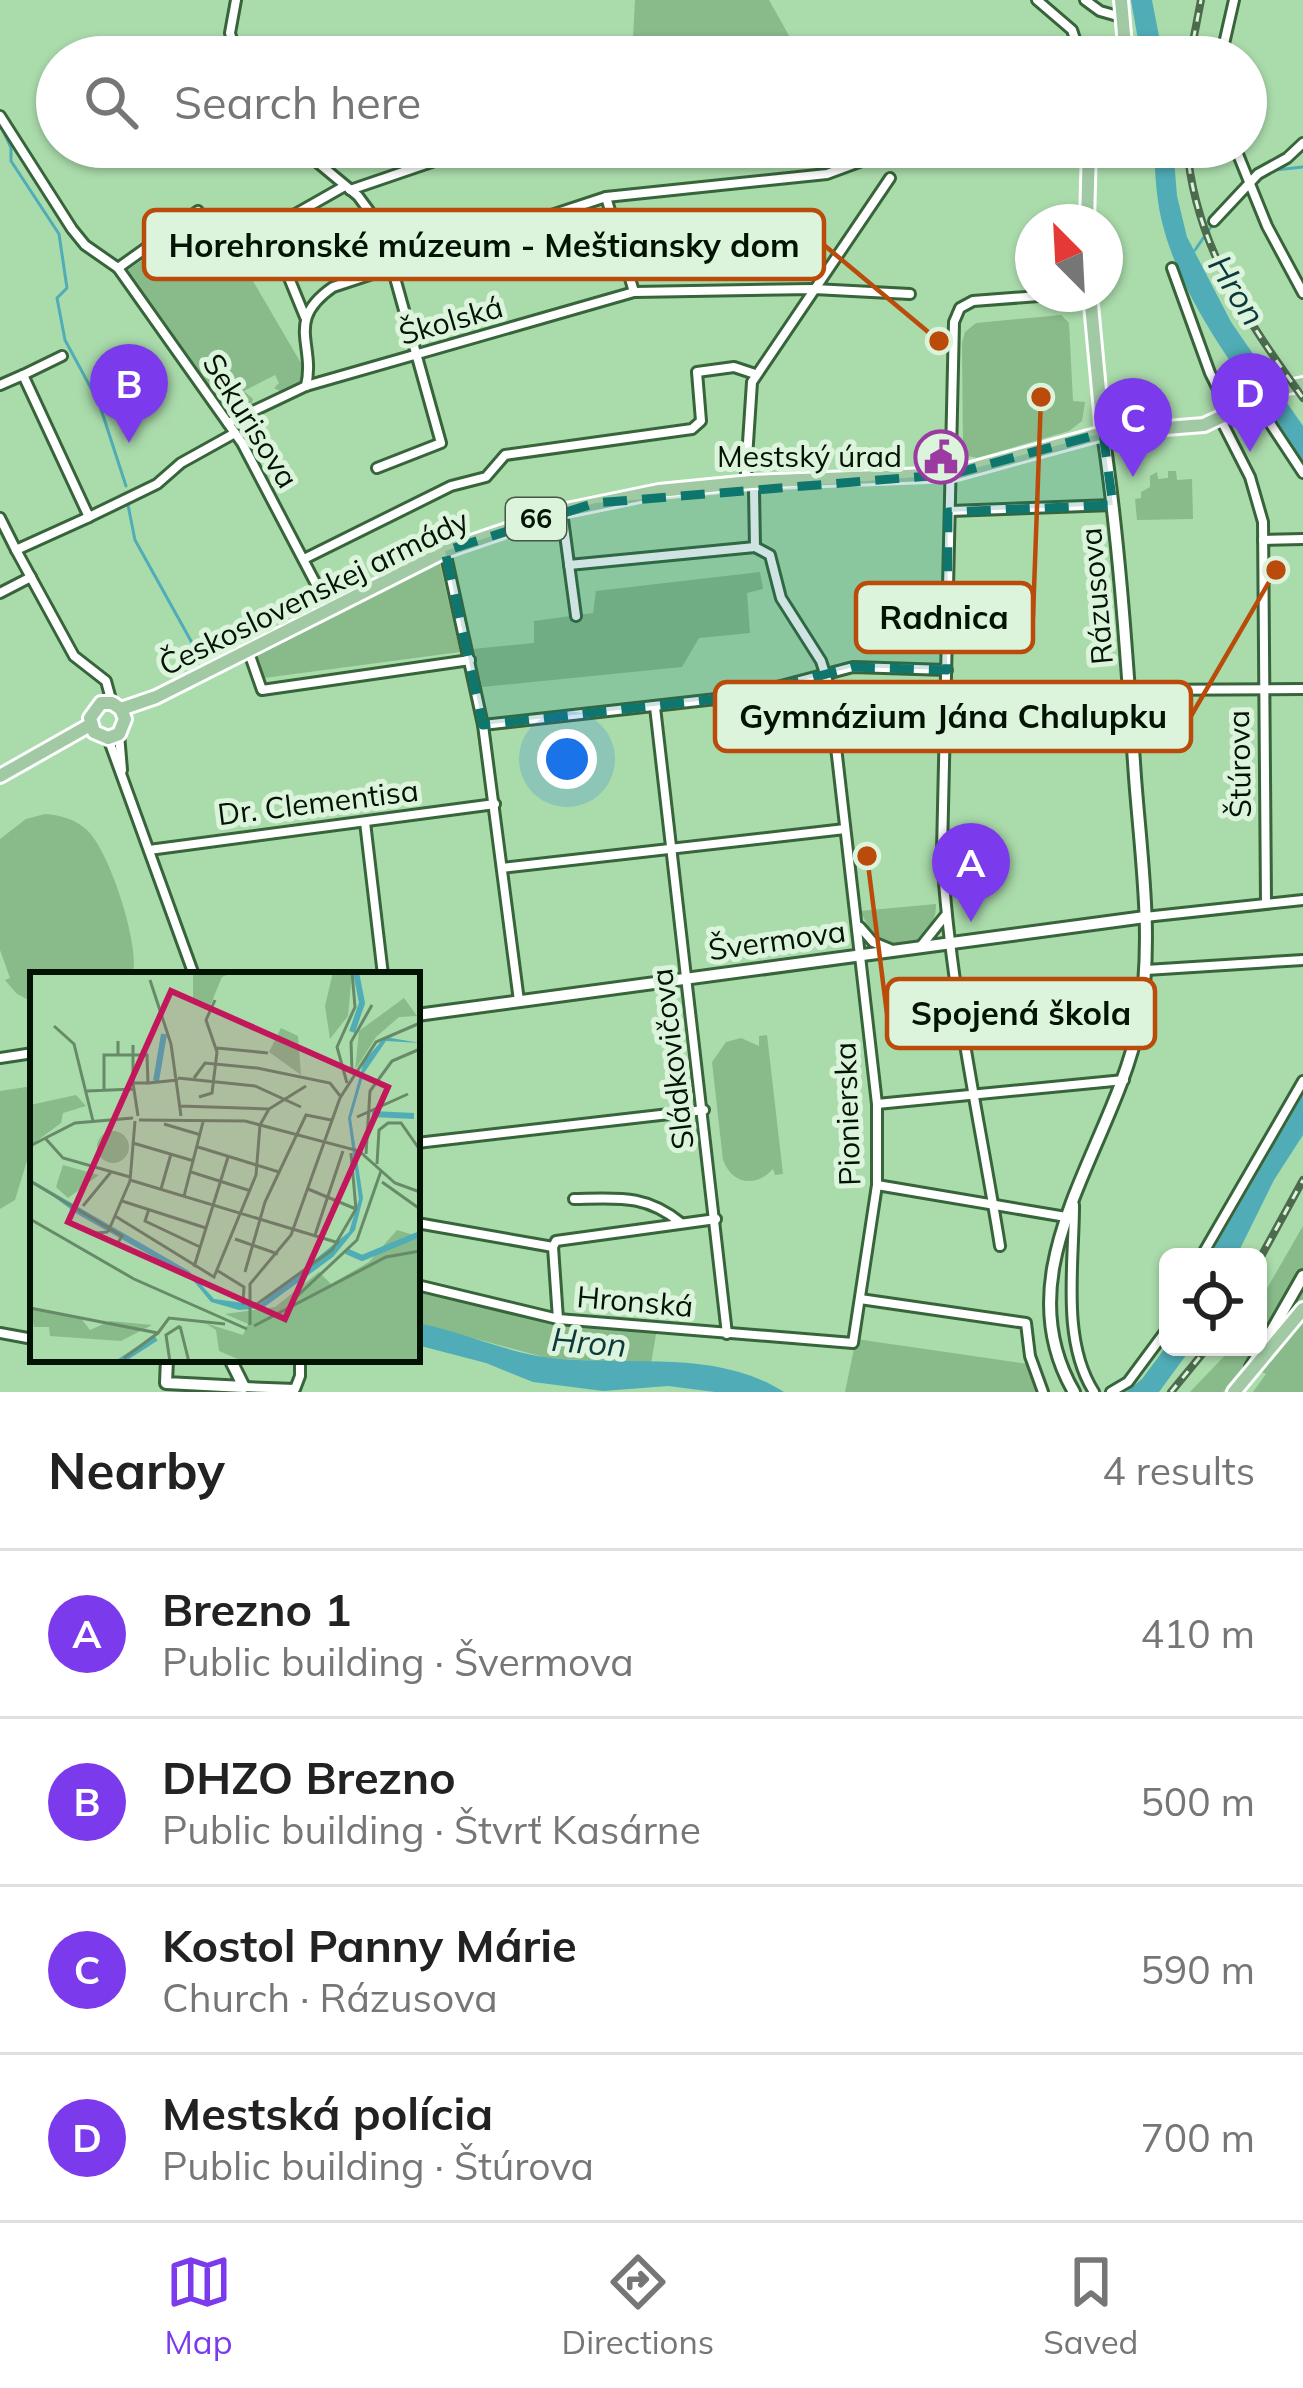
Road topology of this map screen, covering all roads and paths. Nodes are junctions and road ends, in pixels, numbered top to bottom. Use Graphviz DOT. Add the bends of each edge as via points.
graph roads {
  1 [pos="236,0"];
  2 [pos="1036,0"];
  3 [pos="1085,0"];
  4 [pos="1120,0"];
  5 [pos="1234,0"];
  6 [pos="1123,17"];
  7 [pos="231,36"];
  8 [pos="1074,36"];
  9 [pos="1124,36"];
  10 [pos="1226,36"];
  11 [pos="0,116"];
  12 [pos="1303,143"];
  13 [pos="323,168"];
  14 [pos="409,168"];
  15 [pos="843,168"];
  16 [pos="1086,168"];
  17 [pos="1244,168"];
  18 [pos="890,178"];
  19 [pos="1250,181"];
  20 [pos="346,188"];
  21 [pos="606,197"];
  22 [pos="1087,204"];
  23 [pos="198,211"];
  24 [pos="1214,221"];
  25 [pos="392,266"];
  26 [pos="118,268"];
  27 [pos="1172,268"];
  28 [pos="814,290"];
  29 [pos="634,292"];
  30 [pos="1303,293"];
  31 [pos="910,294"];
  32 [pos="1015,298"];
  33 [pos="1092,312"];
  34 [pos="305,318"];
  35 [pos="62,356"];
  36 [pos="418,356"];
  37 [pos="755,374"];
  38 [pos="23,375"];
  39 [pos="1303,384"];
  40 [pos="0,386"];
  41 [pos="306,386"];
  42 [pos="1264,414"];
  43 [pos="1225,415"];
  44 [pos="228,423"];
  45 [pos="235,433"];
  46 [pos="1103,433"];
  47 [pos="377,468"];
  48 [pos="1303,473"];
  49 [pos="953,474"];
  50 [pos="751,482"];
  51 [pos="1113,505"];
  52 [pos="562,511"];
  53 [pos="950,512"];
  54 [pos="88,517"];
  55 [pos="0,518"];
  56 [pos="1303,539"];
  57 [pos="1263,540"];
  58 [pos="755,547"];
  59 [pos="16,550"];
  60 [pos="445,551"];
  61 [pos="304,559"];
  62 [pos="569,566"];
  63 [pos="32,577"];
  64 [pos="0,592"];
  65 [pos="328,608"];
  66 [pos="576,616"];
  67 [pos="247,649"];
  68 [pos="470,660"];
  69 [pos="947,670"];
  70 [pos="826,674"];
  71 [pos="1303,689"];
  72 [pos="1129,690"];
  73 [pos="1264,692"];
  74 [pos="655,707"];
  75 [pos="116,708"];
  76 [pos="484,725"];
  77 [pos="104,733"];
  78 [pos="0,776"];
  79 [pos="495,804"];
  80 [pos="364,822"];
  81 [pos="845,829"];
  82 [pos="148,850"];
  83 [pos="671,850"];
  84 [pos="502,868"];
  85 [pos="1303,900"];
  86 [pos="1266,903"];
  87 [pos="946,914"];
  88 [pos="856,917"];
  89 [pos="1145,917"];
  90 [pos="951,943"];
  91 [pos="920,946"];
  92 [pos="890,950"];
  93 [pos="860,952"];
  94 [pos="1303,960"];
  95 [pos="1146,970"];
  96 [pos="193,972"];
  97 [pos="383,972"];
  98 [pos="688,977"];
  99 [pos="519,1000"];
  100 [pos="420,1015"];
  101 [pos="30,1053"];
  102 [pos="0,1058"];
  103 [pos="1124,1080"];
  104 [pos="1303,1081"];
  105 [pos="972,1094"];
  106 [pos="877,1104"];
  107 [pos="704,1111"];
  108 [pos="420,1143"];
  109 [pos="878,1185"];
  110 [pos="574,1199"];
  111 [pos="1074,1202"];
  112 [pos="993,1205"];
  113 [pos="1066,1217"];
  114 [pos="716,1219"];
  115 [pos="420,1224"];
  116 [pos="682,1224"];
  117 [pos="1000,1246"];
  118 [pos="553,1247"];
  119 [pos="1207,1248"];
  120 [pos="1303,1276"];
  121 [pos="420,1286"];
  122 [pos="860,1299"];
  123 [pos="1303,1309"];
  124 [pos="558,1319"];
  125 [pos="0,1334"];
  126 [pos="728,1334"];
  127 [pos="30,1339"];
  128 [pos="1159,1340"];
  129 [pos="853,1343"];
  130 [pos="167,1362"];
  131 [pos="231,1362"];
  132 [pos="300,1362"];
  133 [pos="1248,1373"];
  134 [pos="244,1388"];
  135 [pos="1072,1388"];
  136 [pos="1091,1391"];
  137 [pos="1043,1392"];
  138 [pos="1111,1392"];
  139 [pos="1234,1392"];
  1 -- 7 [label="street"];
  2 -- 8 [label="street"];
  3 -- 6 [label="street"];
  4 -- 6 [label="main road"];
  5 -- 10 [label="street"];
  6 -- 9 [label="main road"];
  11 -- 26 [label="street, Sekurisova" via="72,230"];
  12 -- 19 [label="street"];
  13 -- 20 [label="street"];
  14 -- 20 [label="street"];
  15 -- 21 [label="street"];
  16 -- 22 [label="main road"];
  17 -- 19 [label="street"];
  18 -- 28 [label="street"];
  19 -- 24 [label="street"];
  19 -- 30 [label="street"];
  20 -- 25 [label="street" via="366,204"];
  20 -- 34 [label="street" via="269,230"];
  21 -- 25 [label="street"];
  21 -- 29 [label="street"];
  23 -- 26 [label="street"];
  25 -- 34 [label="street" via="333,287"];
  25 -- 36 [label="street"];
  26 -- 44 [label="street, Sekurisova"];
  27 -- 43 [label="street, Štúrova"];
  28 -- 29 [label="street, Školská"];
  28 -- 31 [label="street, Školská"];
  28 -- 37 [label="street"];
  29 -- 36 [label="street, Školská"];
  32 -- 49 [label="street" via="973,301 957,312"];
  33 -- 46 [label="main road"];
  34 -- 41 [label="street"];
  35 -- 38 [label="street"];
  36 -- 41 [label="street, Školská"];
  36 -- 47 [label="street" via="441,443"];
  37 -- 50 [label="street"];
  37 -- 61 [label="street" via="734,367 697,372 701,421 692,429 505,455 486,477 451,486"];
  38 -- 40 [label="street"];
  38 -- 54 [label="street"];
  39 -- 43 [label="main road"];
  41 -- 44 [label="street, Školská"];
  42 -- 48 [label="street"];
  43 -- 46 [label="main road" via="1193,427"];
  43 -- 57 [label="street, Štúrova" via="1255,489"];
  44 -- 45 [label="street, Sekurisova"];
  45 -- 54 [label="street" via="158,484"];
  45 -- 61 [label="street, Sekurisova"];
  46 -- 49 [label="main road, 66"];
  46 -- 51 [label="street, Rázusova"];
  49 -- 50 [label="main road, Československej armády / 66"];
  49 -- 53 [label="street"];
  50 -- 52 [label="main road, Československej armády / 66"];
  50 -- 58 [label="street"];
  51 -- 53 [label="street"];
  51 -- 72 [label="street, Rázusova"];
  52 -- 60 [label="main road, Československej armády / 66"];
  52 -- 62 [label="street"];
  53 -- 69 [label="street"];
  54 -- 59 [label="street"];
  55 -- 59 [label="street"];
  56 -- 57 [label="street"];
  57 -- 73 [label="street, Štúrova"];
  58 -- 62 [label="street"];
  58 -- 70 [label="street" via="770,555 781,598"];
  59 -- 63 [label="street"];
  60 -- 65 [label="main road, Československej armády / 66"];
  60 -- 68 [label="street"];
  61 -- 65 [label="street, Sekurisova"];
  62 -- 66 [label="street"];
  63 -- 64 [label="street"];
  63 -- 75 [label="street" via="74,656 106,683"];
  65 -- 67 [label="main road, Československej armády / 66"];
  67 -- 68 [label="street" via="262,690"];
  67 -- 75 [label="main road, Československej armády / 66" via="156,697"];
  68 -- 76 [label="street"];
  69 -- 70 [label="street" via="863,666"];
  69 -- 87 [label="street"];
  70 -- 74 [label="street"];
  70 -- 81 [label="street, Pionierska"];
  71 -- 73 [label="street"];
  72 -- 73 [label="street"];
  72 -- 89 [label="street, Rázusova"];
  73 -- 86 [label="street, Štúrova"];
  74 -- 76 [label="street"];
  74 -- 83 [label="street, Sládkovičova"];
  75 -- 77 [label="main road"];
  75 -- 77 [label="main road, Československej armády / 66" via="92,711"];
  76 -- 79 [label="street"];
  77 -- 78 [label="main road"];
  77 -- 82 [label="street"];
  79 -- 80 [label="street, Dr. Clementisa"];
  79 -- 84 [label="street"];
  80 -- 82 [label="street, Dr. Clementisa"];
  80 -- 97 [label="street"];
  81 -- 83 [label="street"];
  81 -- 88 [label="street, Pionierska"];
  82 -- 96 [label="street"];
  83 -- 84 [label="street"];
  83 -- 98 [label="street, Sládkovičova"];
  84 -- 99 [label="street"];
  85 -- 86 [label="street"];
  86 -- 89 [label="street"];
  87 -- 90 [label="street"];
  87 -- 91 [label="street"];
  88 -- 92 [label="street" via="873,942"];
  88 -- 93 [label="street, Pionierska"];
  89 -- 90 [label="street, Švermova"];
  89 -- 95 [label="street, Rázusova"];
  90 -- 91 [label="street, Švermova"];
  90 -- 105 [label="street"];
  91 -- 92 [label="street, Švermova"];
  92 -- 93 [label="street, Švermova"];
  93 -- 98 [label="street, Švermova"];
  93 -- 106 [label="street, Pionierska"];
  94 -- 95 [label="street"];
  95 -- 103 [label="street, Rázusova"];
  98 -- 99 [label="street, Švermova"];
  98 -- 107 [label="street, Sládkovičova"];
  99 -- 100 [label="street, Švermova"];
  101 -- 102 [label="street"];
  103 -- 105 [label="street"];
  103 -- 111 [label="street, Rázusova"];
  104 -- 119 [label="street"];
  105 -- 106 [label="street"];
  105 -- 112 [label="street"];
  106 -- 109 [label="street, Pionierska"];
  107 -- 108 [label="street"];
  107 -- 114 [label="street, Sládkovičova"];
  109 -- 112 [label="street"];
  109 -- 122 [label="street, Pionierska"];
  110 -- 116 [label="street" via="660,1205"];
  111 -- 113 [label="street, Rázusova"];
  111 -- 136 [label="street, Rázusova" via="1073,1322"];
  112 -- 113 [label="street"];
  112 -- 117 [label="street"];
  113 -- 135 [label="street, Rázusova" via="1048,1298"];
  114 -- 116 [label="street"];
  114 -- 126 [label="street, Sládkovičova"];
  115 -- 118 [label="street"];
  116 -- 118 [label="street"];
  118 -- 124 [label="street"];
  120 -- 133 [label="street"];
  121 -- 124 [label="street, Hronská"];
  122 -- 129 [label="street, Pionierska"];
  122 -- 137 [label="street" via="1025,1323"];
  123 -- 133 [label="main road"];
  124 -- 126 [label="street, Hronská"];
  125 -- 127 [label="street"];
  126 -- 129 [label="street, Hronská"];
  128 -- 138 [label="street"];
  130 -- 134 [label="street" via="166,1383"];
  131 -- 134 [label="street"];
  132 -- 134 [label="street" via="295,1389"];
  133 -- 139 [label="main road"];
}
